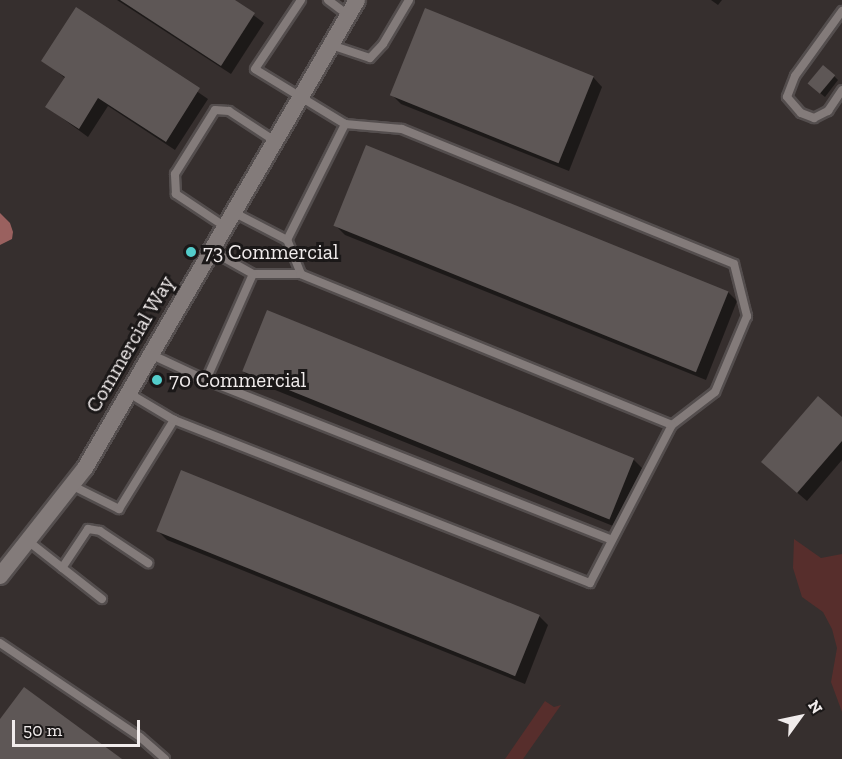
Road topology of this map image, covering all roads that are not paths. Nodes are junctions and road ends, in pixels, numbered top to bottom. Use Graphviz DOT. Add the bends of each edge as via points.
graph roads {
  1 [pos="301,0"];
  2 [pos="328,0"];
  3 [pos="357,0"];
  4 [pos="409,0"];
  5 [pos="842,11"];
  6 [pos="348,15"];
  7 [pos="331,45"];
  8 [pos="842,90"];
  9 [pos="301,97"];
  10 [pos="345,124"];
  11 [pos="275,141"];
  12 [pos="229,219"];
  13 [pos="287,240"];
  14 [pos="211,250"];
  15 [pos="253,274"];
  16 [pos="301,274"];
  17 [pos="149,353"];
  18 [pos="206,380"];
  19 [pos="127,392"];
  20 [pos="174,420"];
  21 [pos="672,425"];
  22 [pos="71,485"];
  23 [pos="26,540"];
  24 [pos="612,540"];
  25 [pos="147,563"];
  26 [pos="62,568"];
  27 [pos="0,576"];
  28 [pos="102,599"];
  29 [pos="0,643"];
  30 [pos="165,759"];
  1 -- 9 [label="lane" via="255,69"];
  2 -- 6 [label="lane"];
  3 -- 6 [label="street, Commercial Way"];
  4 -- 7 [label="lane" via="370,58"];
  5 -- 8 [label="lane" via="795,76 787,97 801,113 814,118 828,111"];
  6 -- 7 [label="street, Commercial Way"];
  7 -- 9 [label="street, Commercial Way"];
  9 -- 10 [label="lane"];
  9 -- 11 [label="street, Commercial Way"];
  10 -- 13 [label="lane"];
  10 -- 21 [label="lane" via="402,129 734,264 747,316 716,392"];
  11 -- 12 [label="street, Commercial Way"];
  11 -- 12 [label="lane" via="229,111 215,110 175,174 176,194"];
  12 -- 13 [label="lane"];
  12 -- 14 [label="street, Commercial Way"];
  13 -- 16 [label="lane"];
  14 -- 15 [label="lane"];
  14 -- 17 [label="street, Commercial Way"];
  15 -- 16 [label="lane"];
  15 -- 18 [label="lane"];
  16 -- 21 [label="lane"];
  17 -- 18 [label="lane"];
  17 -- 19 [label="street, Commercial Way"];
  18 -- 24 [label="lane"];
  19 -- 20 [label="lane"];
  19 -- 22 [label="street, Commercial Way"];
  20 -- 22 [label="lane" via="119,508"];
  20 -- 24 [label="lane" via="590,583"];
  21 -- 24 [label="lane"];
  22 -- 23 [label="street, Commercial Way"];
  23 -- 26 [label="lane"];
  23 -- 27 [label="street, Commercial Way"];
  25 -- 26 [label="lane" via="100,531 88,530"];
  26 -- 28 [label="lane"];
  29 -- 30 [label="lane" via="140,737"];
}
